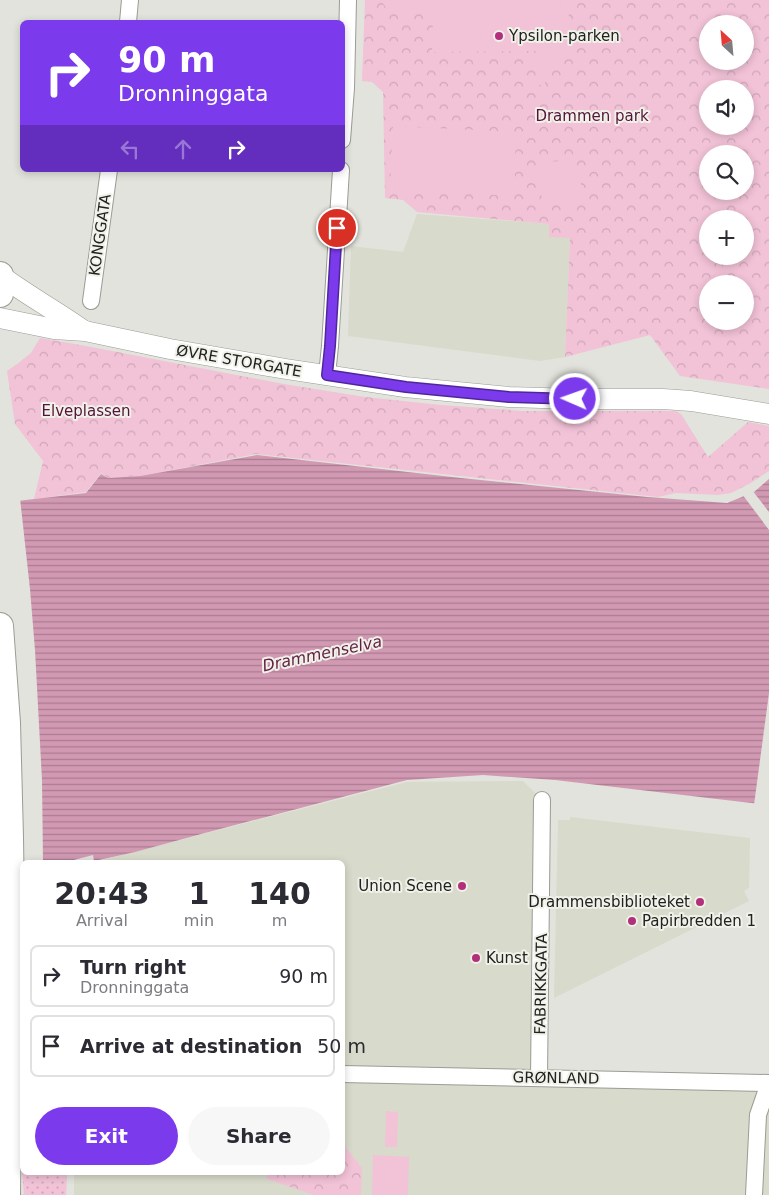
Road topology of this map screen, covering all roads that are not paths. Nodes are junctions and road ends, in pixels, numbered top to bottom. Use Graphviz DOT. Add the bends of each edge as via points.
graph roads {
  1 [pos="130,0"];
  2 [pos="348,0"];
  3 [pos="128,20"];
  4 [pos="345,30"];
  5 [pos="345,101"];
  6 [pos="109,172"];
  7 [pos="341,172"];
  8 [pos="0,275"];
  9 [pos="0,294"];
  10 [pos="91,301"];
  11 [pos="0,318"];
  12 [pos="85,331"];
  13 [pos="327,375"];
  14 [pos="769,414"];
  15 [pos="0,626"];
  16 [pos="542,800"];
  17 [pos="345,1074"];
  18 [pos="540,1078"];
  19 [pos="769,1083"];
  20 [pos="8,1195"];
  21 [pos="754,1195"];
  1 -- 3 [label="street"];
  2 -- 4 [label="street"];
  4 -- 5 [label="street"];
  6 -- 10 [label="street, KONGGATA"];
  7 -- 13 [label="street"];
  8 -- 9 [label="main road"];
  8 -- 12 [label="street, ØVRE STORGATE"];
  11 -- 12 [label="street, ØVRE STORGATE"];
  12 -- 13 [label="street, ØVRE STORGATE" via="170,349"];
  13 -- 14 [label="street, ØVRE STORGATE" via="509,397 690,401"];
  15 -- 20 [label="main road" via="7,723 11,906"];
  16 -- 18 [label="street, FABRIKKGATA"];
  17 -- 18 [label="street, GRØNLAND"];
  18 -- 19 [label="street, GRØNLAND"];
  19 -- 21 [label="street" via="758,1116"];
}
